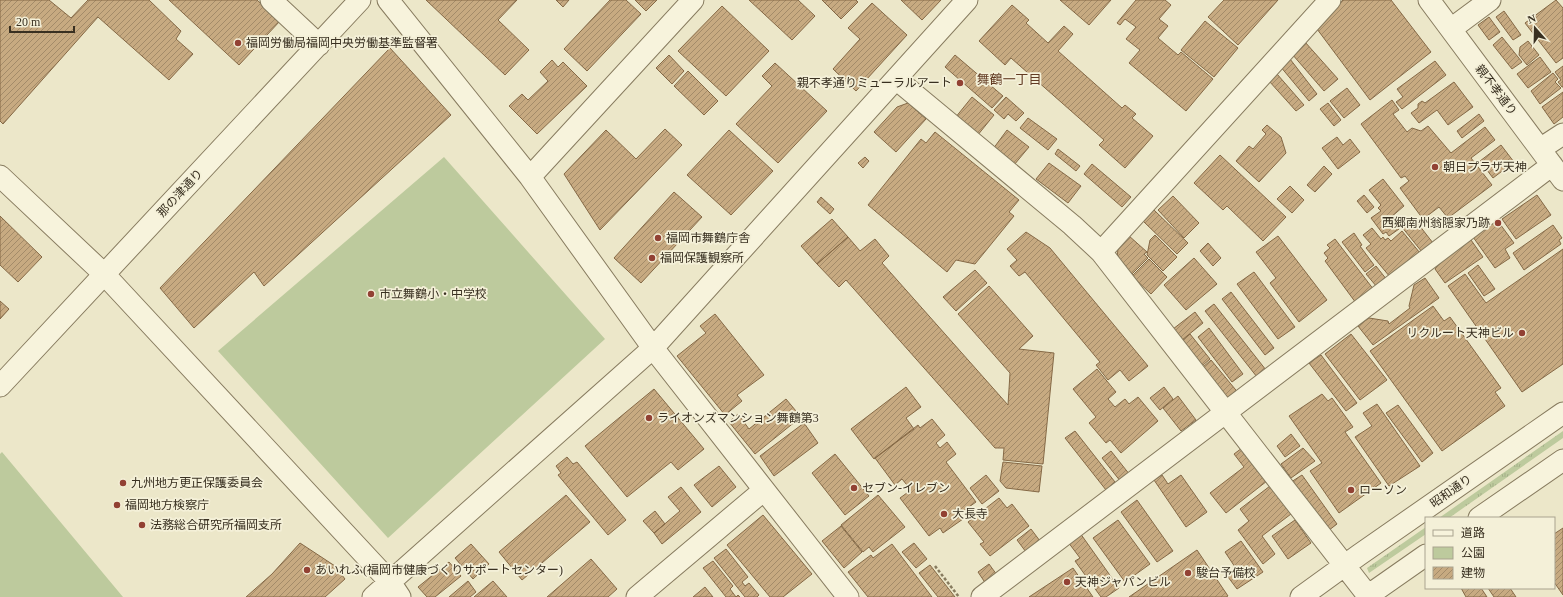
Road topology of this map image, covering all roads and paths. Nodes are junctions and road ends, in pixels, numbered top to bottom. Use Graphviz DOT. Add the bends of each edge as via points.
graph roads {
  1 [pos="271,0"];
  2 [pos="360,0"];
  3 [pos="388,0"];
  4 [pos="693,0"];
  5 [pos="967,0"];
  6 [pos="1330,0"];
  7 [pos="1429,0"];
  8 [pos="1490,0"];
  9 [pos="1451,29"];
  10 [pos="319,45"];
  11 [pos="896,79"];
  12 [pos="1563,134"];
  13 [pos="1552,165"];
  14 [pos="0,176"];
  15 [pos="530,177"];
  16 [pos="1101,252"];
  17 [pos="104,274"];
  18 [pos="653,348"];
  19 [pos="0,386"];
  20 [pos="1563,413"];
  21 [pos="1226,414"];
  22 [pos="1563,460"];
  23 [pos="764,490"];
  24 [pos="1480,517"];
  25 [pos="1425,556"];
  26 [pos="935,566"];
  27 [pos="1344,566"];
  28 [pos="395,589"];
  29 [pos="1368,596"];
  30 [pos="373,597"];
  31 [pos="637,597"];
  32 [pos="848,597"];
  33 [pos="959,597"];
  34 [pos="982,597"];
  35 [pos="1302,597"];
  1 -- 10 [label="street"];
  2 -- 10 [label="street, 那の津通り"];
  3 -- 15 [label="street"];
  4 -- 15 [label="street"];
  5 -- 11 [label="street"];
  6 -- 16 [label="street"];
  7 -- 9 [label="street, 親不孝通り"];
  8 -- 9 [label="street"];
  9 -- 13 [label="street, 親不孝通り"];
  10 -- 17 [label="street, 那の津通り"];
  11 -- 16 [label="street"];
  11 -- 18 [label="street"];
  12 -- 13 [label="street"];
  13 -- 21 [label="street"];
  14 -- 17 [label="street"];
  15 -- 18 [label="street"];
  16 -- 21 [label="street"];
  17 -- 19 [label="street, 那の津通り"];
  17 -- 28 [label="street"];
  18 -- 23 [label="street"];
  18 -- 28 [label="street"];
  20 -- 27 [label="street, 昭和通り"];
  21 -- 27 [label="street"];
  21 -- 34 [label="street"];
  22 -- 24 [label="street"];
  23 -- 31 [label="street"];
  23 -- 32 [label="street"];
  25 -- 29 [label="street"];
  26 -- 33 [label="path"];
  27 -- 29 [label="street"];
  27 -- 35 [label="street, 昭和通り"];
  28 -- 30 [label="street"];
}
